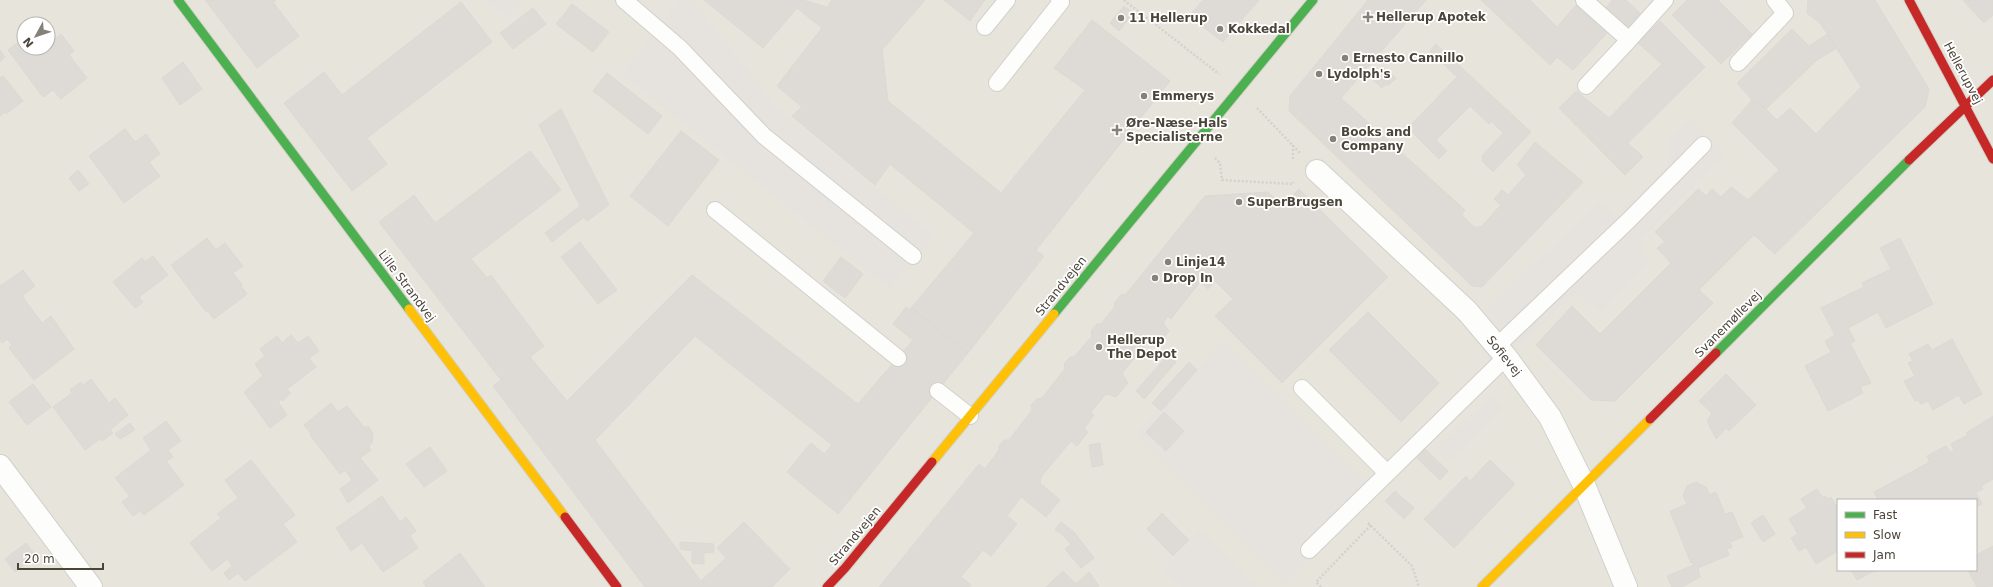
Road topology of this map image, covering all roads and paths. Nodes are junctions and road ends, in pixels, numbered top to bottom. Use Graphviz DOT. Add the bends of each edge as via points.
graph roads {
  1 [pos="178,0"];
  2 [pos="624,0"];
  3 [pos="1007,0"];
  4 [pos="1059,0"];
  5 [pos="1124,0"];
  6 [pos="1313,0"];
  7 [pos="1584,0"];
  8 [pos="1665,0"];
  9 [pos="1775,0"];
  10 [pos="1909,0"];
  11 [pos="985,27"];
  12 [pos="1629,40"];
  13 [pos="1738,62"];
  14 [pos="1993,80"];
  15 [pos="997,83"];
  16 [pos="1586,86"];
  17 [pos="1238,89"];
  18 [pos="1966,105"];
  19 [pos="1195,143"];
  20 [pos="1703,144"];
  21 [pos="1293,145"];
  22 [pos="1993,159"];
  23 [pos="1293,168"];
  24 [pos="1317,171"];
  25 [pos="1293,176"];
  26 [pos="715,210"];
  27 [pos="913,256"];
  28 [pos="1501,352"];
  29 [pos="898,358"];
  30 [pos="1302,388"];
  31 [pos="938,391"];
  32 [pos="970,416"];
  33 [pos="0,466"];
  34 [pos="1386,473"];
  35 [pos="1584,485"];
  36 [pos="1353,506"];
  37 [pos="1371,525"];
  38 [pos="1309,550"];
  39 [pos="91,587"];
  40 [pos="617,587"];
  41 [pos="827,587"];
  42 [pos="1321,587"];
  43 [pos="1418,587"];
  44 [pos="1482,587"];
  45 [pos="1626,587"];
  1 -- 40 [label="street, Lille Strandvej"];
  2 -- 27 [label="lane" via="680,48 764,136"];
  3 -- 11 [label="lane"];
  4 -- 15 [label="lane" via="1061,2"];
  5 -- 17 [label="path"];
  6 -- 17 [label="street, Strandvejen"];
  7 -- 12 [label="lane"];
  8 -- 12 [label="lane"];
  9 -- 13 [label="lane" via="1785,13"];
  10 -- 18 [label="street, Hellerupvej"];
  12 -- 16 [label="lane"];
  14 -- 18 [label="street, Svanemøllevej"];
  17 -- 19 [label="street, Strandvejen"];
  17 -- 21 [label="path"];
  18 -- 22 [label="street, Hellerupvej"];
  18 -- 35 [label="street, Svanemøllevej"];
  19 -- 25 [label="path" via="1220,163 1222,180 1293,184"];
  19 -- 32 [label="street, Strandvejen"];
  20 -- 28 [label="lane"];
  21 -- 23 [label="path"];
  21 -- 24 [label="path"];
  24 -- 28 [label="street, Sofievej" via="1467,312"];
  26 -- 29 [label="lane"];
  28 -- 34 [label="lane"];
  28 -- 35 [label="street, Sofievej" via="1550,416"];
  30 -- 34 [label="lane"];
  31 -- 32 [label="lane"];
  32 -- 41 [label="street, Strandvejen"];
  33 -- 39 [label="street"];
  34 -- 36 [label="lane"];
  35 -- 44 [label="street, Svanemøllevej"];
  35 -- 45 [label="street, Sofievej"];
  36 -- 37 [label="path"];
  36 -- 38 [label="lane"];
  37 -- 42 [label="path" via="1316,582"];
  37 -- 43 [label="path" via="1412,566"];
}
